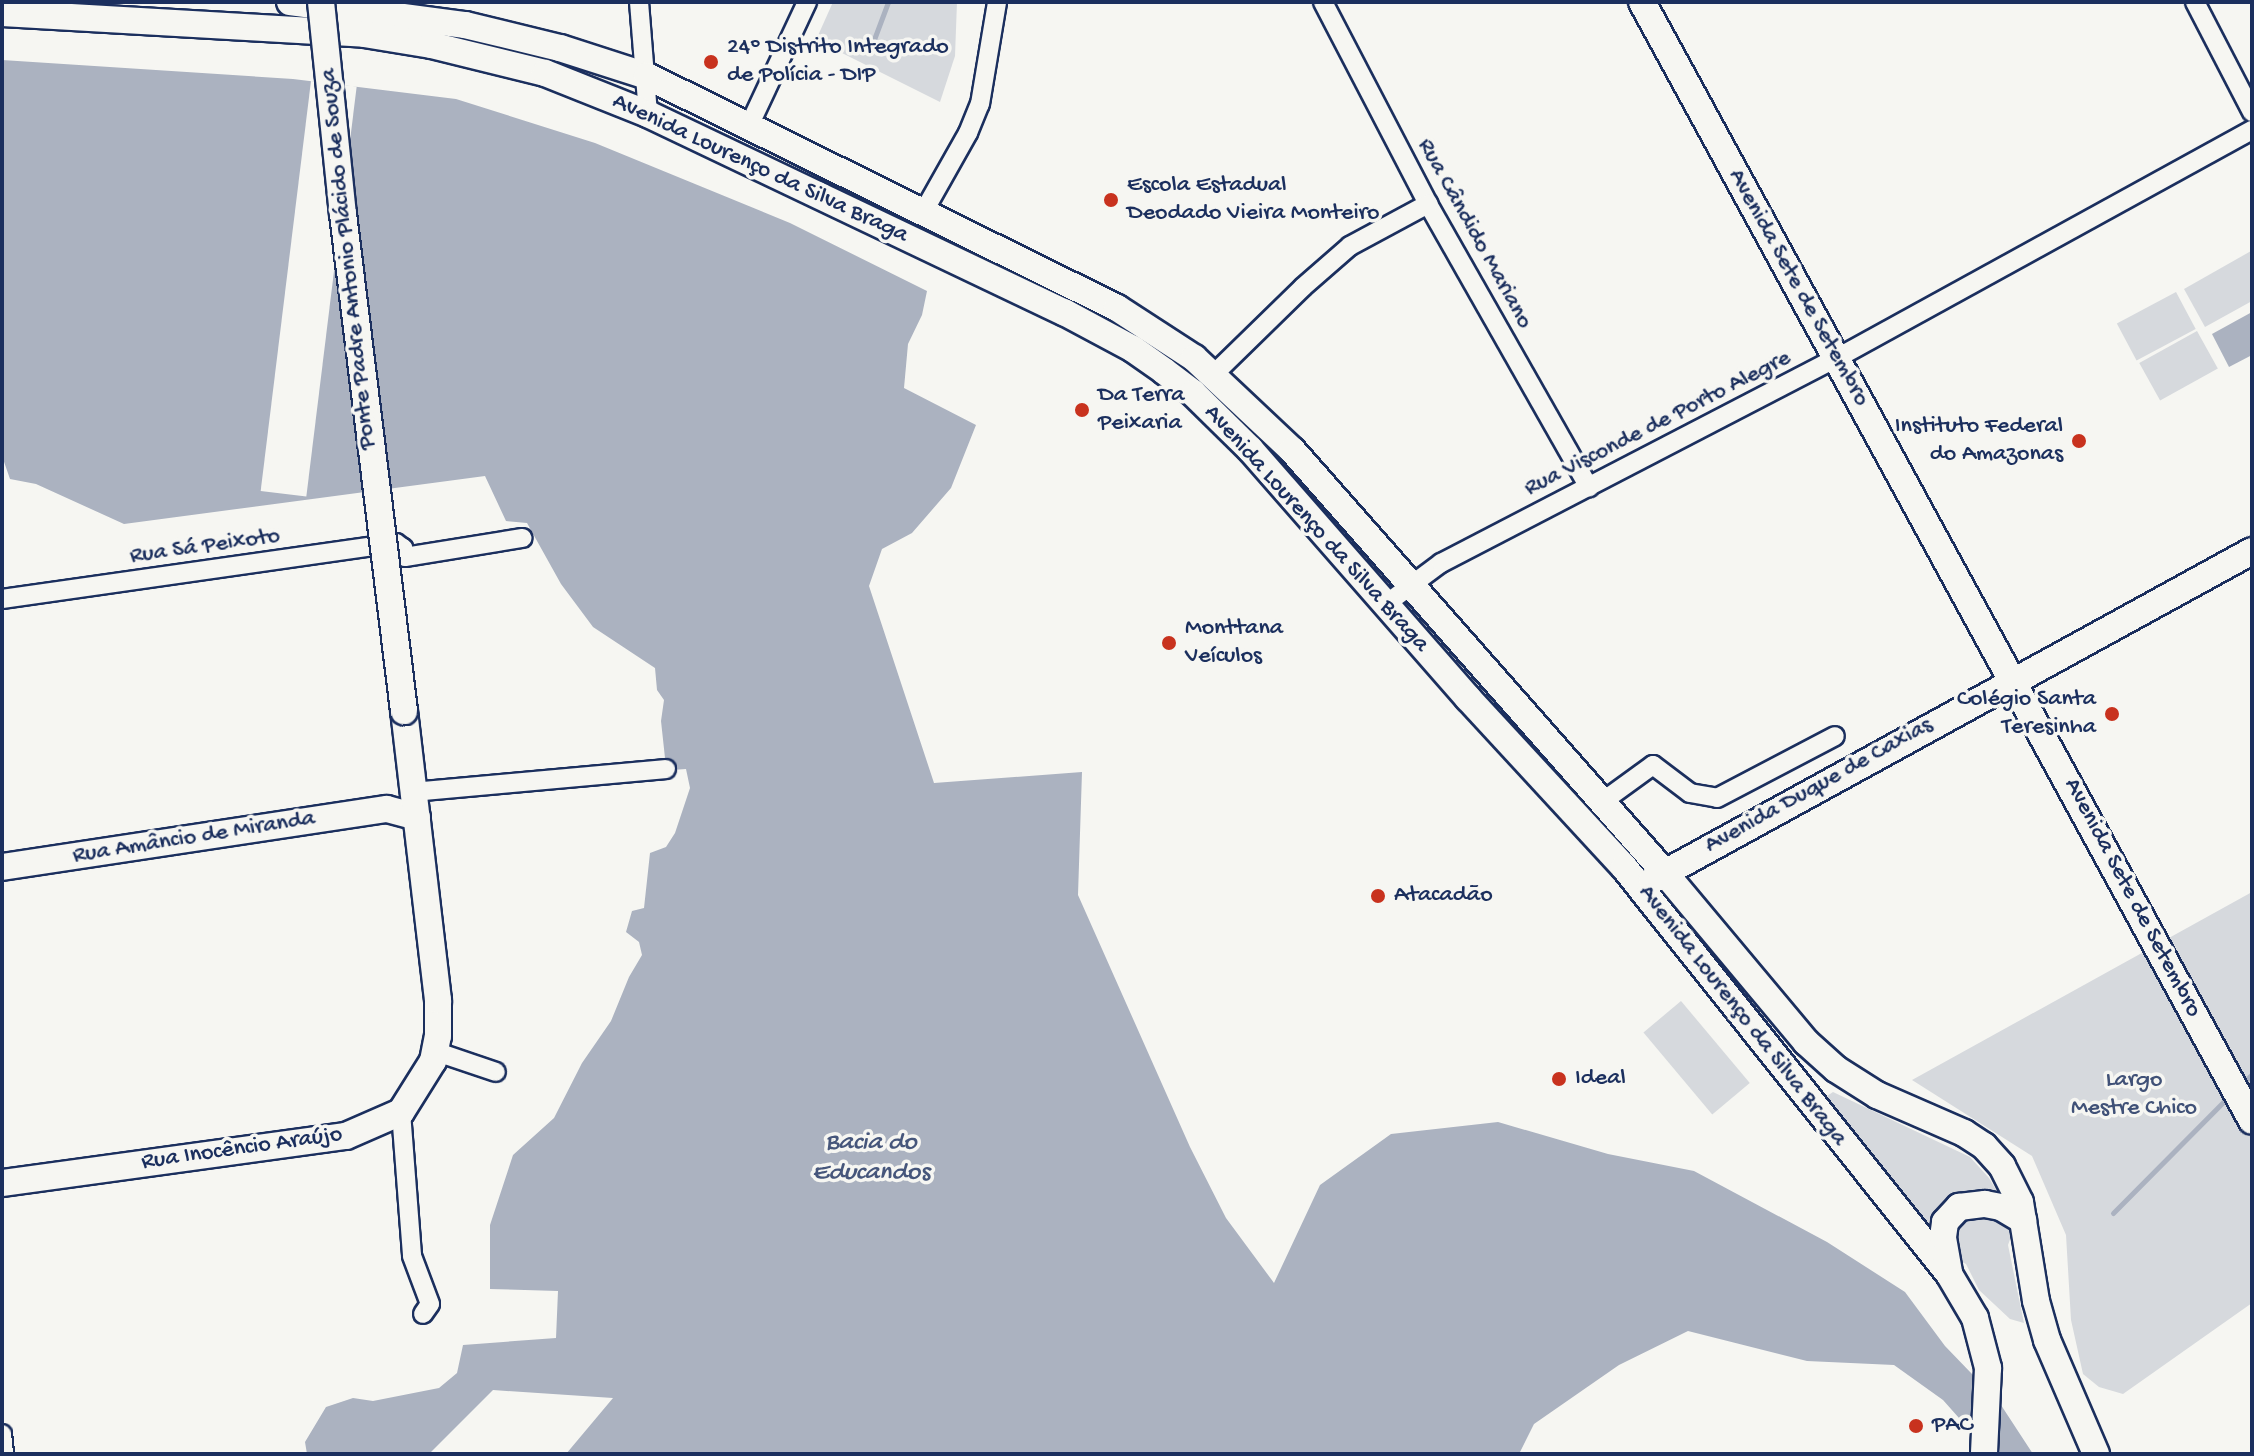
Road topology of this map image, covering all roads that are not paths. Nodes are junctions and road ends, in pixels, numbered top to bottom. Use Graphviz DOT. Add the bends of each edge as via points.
graph roads {
  1 [pos="290,2"];
  2 [pos="321,2"];
  3 [pos="639,2"];
  4 [pos="807,2"];
  5 [pos="997,2"];
  6 [pos="1323,2"];
  7 [pos="1642,2"];
  8 [pos="2195,2"];
  9 [pos="4,10"];
  10 [pos="647,76"];
  11 [pos="2252,112"];
  12 [pos="648,114"];
  13 [pos="749,126"];
  14 [pos="2252,130"];
  15 [pos="866,182"];
  16 [pos="1428,204"];
  17 [pos="924,211"];
  18 [pos="854,212"];
  19 [pos="1837,358"];
  20 [pos="1214,374"];
  21 [pos="1292,450"];
  22 [pos="1270,470"];
  23 [pos="1589,487"];
  24 [pos="522,538"];
  25 [pos="2252,551"];
  26 [pos="1409,584"];
  27 [pos="2,599"];
  28 [pos="1386,604"];
  29 [pos="2014,681"];
  30 [pos="1835,736"];
  31 [pos="666,769"];
  32 [pos="1602,802"];
  33 [pos="415,804"];
  34 [pos="2,867"];
  35 [pos="1664,872"];
  36 [pos="1640,887"];
  37 [pos="437,1052"];
  38 [pos="496,1072"];
  39 [pos="401,1112"];
  40 [pos="2252,1121"];
  41 [pos="2,1183"];
  42 [pos="2023,1220"];
  43 [pos="1949,1274"];
  44 [pos="423,1314"];
  45 [pos="2,1434"];
  46 [pos="4,1454"];
  47 [pos="1984,1454"];
  48 [pos="2096,1454"];
  1 -- 10 [label="street, Avenida Lourenço da Silva Braga" via="465,25"];
  2 -- 33 [label="street, Ponte Padre Antonio Plácido de Souza, bridge"];
  3 -- 10 [label="street"];
  4 -- 13 [label="street"];
  5 -- 17 [label="street" via="980,104"];
  6 -- 16 [label="street, Rua Cândido Mariano"];
  7 -- 19 [label="street, Avenida Sete de Setembro"];
  8 -- 11 [label="street"];
  9 -- 12 [label="street, Avenida Lourenço da Silva Braga" via="378,36 545,73"];
  10 -- 12 [label="street"];
  10 -- 13 [label="street, Avenida Lourenço da Silva Braga"];
  12 -- 18 [label="street, Avenida Lourenço da Silva Braga"];
  13 -- 15 [label="street, Avenida Lourenço da Silva Braga"];
  14 -- 19 [label="street, Rua Visconde de Porto Alegre"];
  15 -- 17 [label="street, Avenida Lourenço da Silva Braga"];
  15 -- 18 [label="street"];
  16 -- 20 [label="street" via="1350,246"];
  16 -- 23 [label="street, Rua Cândido Mariano"];
  17 -- 20 [label="street, Avenida Lourenço da Silva Braga" via="1145,324"];
  18 -- 22 [label="street, Avenida Lourenço da Silva Braga" via="1133,349 1193,393"];
  19 -- 23 [label="street, Rua Visconde de Porto Alegre"];
  19 -- 29 [label="street, Avenida Sete de Setembro"];
  20 -- 21 [label="street, Avenida Lourenço da Silva Braga"];
  21 -- 22 [label="street"];
  21 -- 26 [label="street, Avenida Lourenço da Silva Braga"];
  22 -- 28 [label="street, Avenida Lourenço da Silva Braga"];
  23 -- 26 [label="street, Rua Visconde de Porto Alegre"];
  24 -- 27 [label="street, Rua Sá Peixoto" via="405,557 396,543"];
  25 -- 29 [label="street, Avenida Duque de Caxias"];
  26 -- 28 [label="street, Rua Visconde de Porto Alegre"];
  26 -- 32 [label="street, Avenida Lourenço da Silva Braga"];
  28 -- 36 [label="street, Avenida Lourenço da Silva Braga"];
  29 -- 35 [label="street, Avenida Duque de Caxias"];
  29 -- 40 [label="street, Avenida Sete de Setembro"];
  30 -- 32 [label="street" via="1717,798 1690,793 1653,765"];
  31 -- 33 [label="street, Rua Amâncio de Miranda"];
  32 -- 35 [label="street, Avenida Lourenço da Silva Braga"];
  33 -- 34 [label="street, Rua Amâncio de Miranda"];
  33 -- 37 [label="street" via="438,1000"];
  35 -- 36 [label="street, Avenida Duque de Caxias"];
  35 -- 42 [label="street, Avenida Lourenço da Silva Braga" via="1787,1021 1836,1069 1877,1095 1984,1146 2014,1186"];
  36 -- 43 [label="street, Avenida Lourenço da Silva Braga"];
  37 -- 38 [label="street"];
  37 -- 39 [label="street"];
  39 -- 41 [label="street, Rua Inocêncio Araújo" via="346,1136"];
  39 -- 44 [label="street" via="412,1256 430,1304"];
  42 -- 43 [label="street" via="2001,1207 1959,1207 1945,1222"];
  42 -- 48 [label="street, Avenida Lourenço da Silva Braga" via="2043,1330"];
  43 -- 47 [label="street, Avenida Lourenço da Silva Braga" via="1975,1318 1988,1368"];
  45 -- 46 [label="street"];
}
